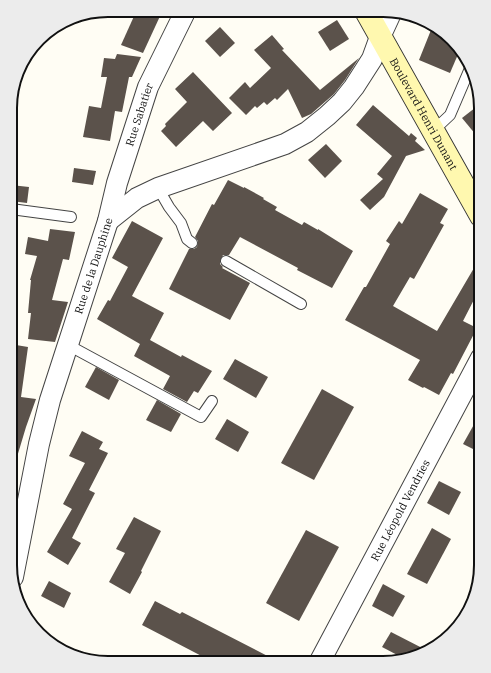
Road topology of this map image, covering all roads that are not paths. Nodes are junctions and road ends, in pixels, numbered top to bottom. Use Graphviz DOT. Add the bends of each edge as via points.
graph roads {
  1 [pos="183,17"];
  2 [pos="369,17"];
  3 [pos="389,18"];
  4 [pos="380,37"];
  5 [pos="467,74"];
  6 [pos="433,131"];
  7 [pos="158,188"];
  8 [pos="474,204"];
  9 [pos="17,210"];
  10 [pos="71,217"];
  11 [pos="108,221"];
  12 [pos="192,243"];
  13 [pos="226,261"];
  14 [pos="301,304"];
  15 [pos="68,345"];
  16 [pos="474,371"];
  17 [pos="212,401"];
  18 [pos="17,557"];
  19 [pos="323,656"];
  1 -- 11 [label="street, Rue Sabatier" via="148,87 116,183"];
  2 -- 4 [label="main road, Boulevard Henri Dunant"];
  3 -- 4 [label="street, Rue de la Dauphine"];
  4 -- 6 [label="main road, Boulevard Henri Dunant"];
  4 -- 7 [label="street, Rue de la Dauphine" via="372,59 354,87 342,102 307,132 285,144"];
  5 -- 6 [label="lane" via="450,115"];
  6 -- 8 [label="main road, Boulevard Henri Dunant"];
  7 -- 11 [label="street, Rue de la Dauphine" via="137,198"];
  7 -- 12 [label="lane"];
  9 -- 10 [label="lane"];
  11 -- 15 [label="street, Rue de la Dauphine"];
  13 -- 14 [label="lane"];
  15 -- 17 [label="lane" via="201,417"];
  15 -- 18 [label="street, Rue de la Dauphine" via="39,444"];
  16 -- 19 [label="street, Rue Léopold Vendries"];
}
